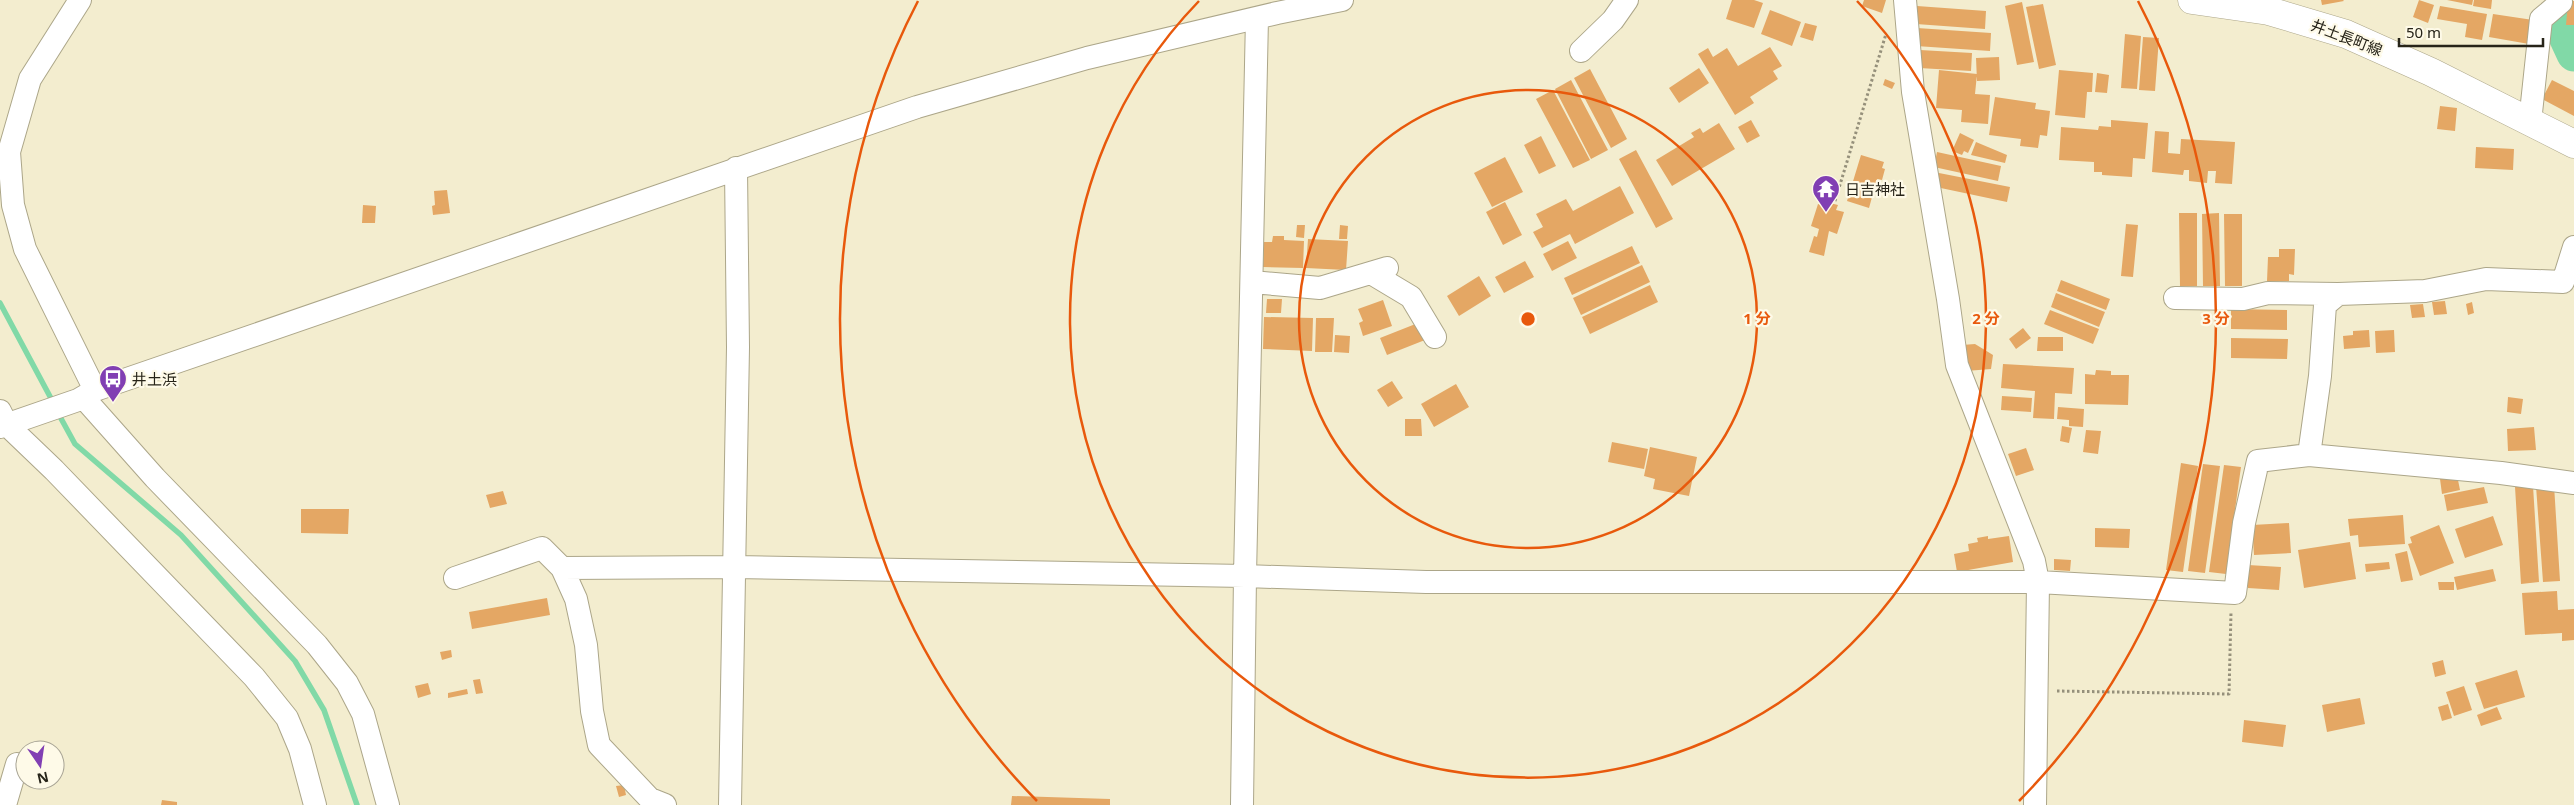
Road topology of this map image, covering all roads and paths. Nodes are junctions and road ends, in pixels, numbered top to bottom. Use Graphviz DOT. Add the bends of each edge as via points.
graph roads {
  1 [pos="80,0"];
  2 [pos="1342,0"];
  3 [pos="1626,0"];
  4 [pos="1904,0"];
  5 [pos="2192,0"];
  6 [pos="2561,2"];
  7 [pos="1257,18"];
  8 [pos="1888,26"];
  9 [pos="1582,51"];
  10 [pos="2530,122"];
  11 [pos="2574,144"];
  12 [pos="736,168"];
  13 [pos="1835,200"];
  14 [pos="2574,247"];
  15 [pos="1252,282"];
  16 [pos="2338,294"];
  17 [pos="2175,298"];
  18 [pos="1435,336"];
  19 [pos="85,396"];
  20 [pos="6,421"];
  21 [pos="2310,454"];
  22 [pos="2574,483"];
  23 [pos="735,567"];
  24 [pos="562,568"];
  25 [pos="1245,576"];
  26 [pos="455,578"];
  27 [pos="2038,582"];
  28 [pos="2235,592"];
  29 [pos="2036,691"];
  30 [pos="15,771"];
  31 [pos="5,805"];
  32 [pos="315,805"];
  33 [pos="388,805"];
  34 [pos="664,805"];
  35 [pos="730,805"];
  36 [pos="1242,805"];
  37 [pos="2035,805"];
  1 -- 19 [label="street" via="30,79 9,152 12,205 26,249"];
  2 -- 7 [label="street"];
  3 -- 9 [label="street" via="1613,20"];
  4 -- 27 [label="street" via="1913,92 1958,366 2034,561"];
  5 -- 10 [label="main road, 井土長町線" via="2269,11 2346,34"];
  6 -- 10 [label="street" via="2541,20"];
  7 -- 12 [label="street" via="1087,58 917,107"];
  7 -- 15 [label="street"];
  8 -- 13 [label="path"];
  10 -- 11 [label="main road, 井土長町線"];
  12 -- 19 [label="street"];
  12 -- 23 [label="street"];
  14 -- 16 [label="street" via="2563,282 2486,279 2425,291"];
  15 -- 18 [label="street" via="1320,288 1379,270 1411,297"];
  15 -- 25 [label="street"];
  16 -- 17 [label="street" via="2268,293 2243,299"];
  16 -- 21 [label="street" via="2325,304"];
  19 -- 20 [label="street"];
  19 -- 33 [label="street" via="155,478 317,645 347,683 363,714"];
  20 -- 32 [label="street" via="254,677 287,718 300,749"];
  21 -- 22 [label="street"];
  21 -- 28 [label="street" via="2258,461 2244,523"];
  23 -- 24 [label="street"];
  23 -- 25 [label="street"];
  23 -- 35 [label="street"];
  24 -- 26 [label="street" via="542,548"];
  24 -- 34 [label="street" via="576,599 586,645 592,711 599,745 650,799"];
  25 -- 27 [label="street" via="1426,582"];
  25 -- 36 [label="street"];
  27 -- 28 [label="street"];
  27 -- 29 [label="street"];
  28 -- 29 [label="path" via="2230,620 2229,694"];
  29 -- 37 [label="street"];
  30 -- 31 [label="street"];
}
